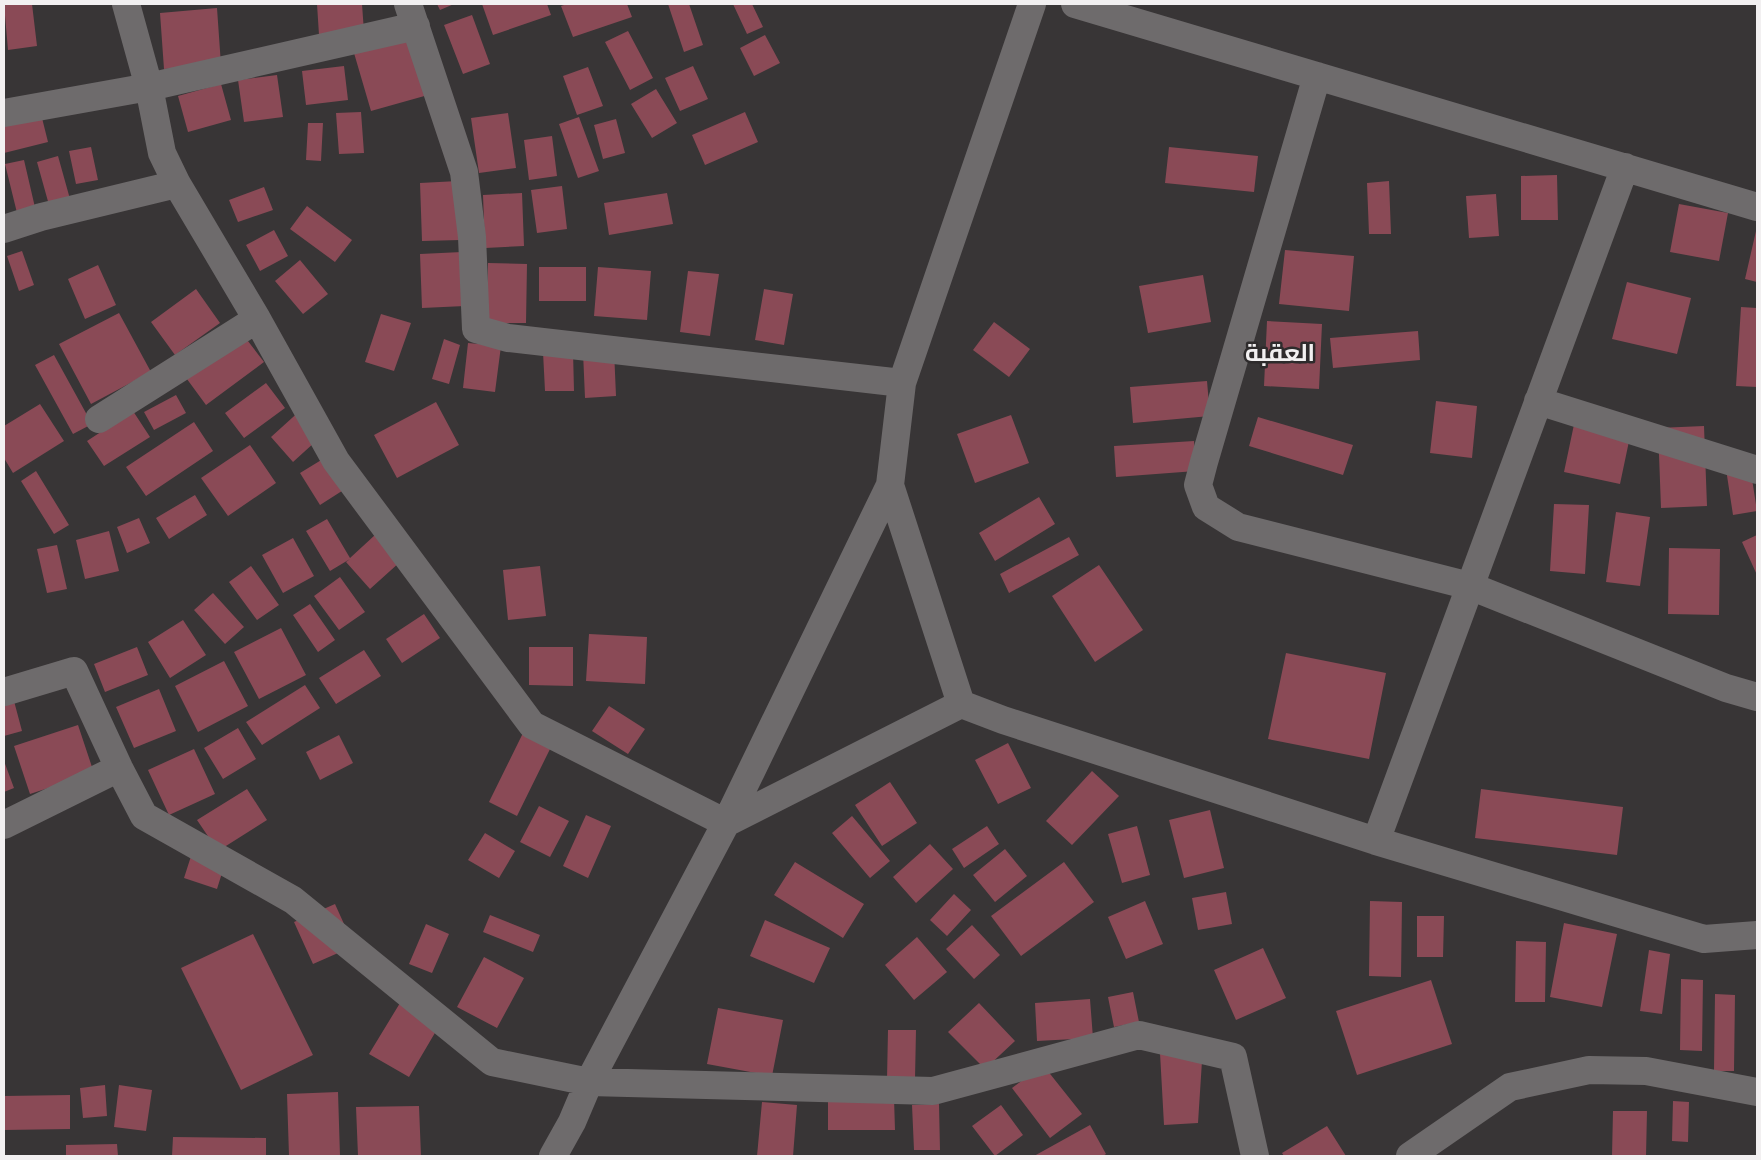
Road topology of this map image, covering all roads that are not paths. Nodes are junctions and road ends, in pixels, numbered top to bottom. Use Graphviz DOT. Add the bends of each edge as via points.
graph roads {
  1 [pos="126,4"];
  2 [pos="1032,4"];
  3 [pos="1075,4"];
  4 [pos="412,15"];
  5 [pos="1317,76"];
  6 [pos="149,87"];
  7 [pos="4,113"];
  8 [pos="1624,167"];
  9 [pos="177,184"];
  10 [pos="1757,207"];
  11 [pos="4,229"];
  12 [pos="257,319"];
  13 [pos="902,383"];
  14 [pos="1538,401"];
  15 [pos="99,419"];
  16 [pos="1757,470"];
  17 [pos="890,485"];
  18 [pos="1470,586"];
  19 [pos="4,692"];
  20 [pos="1757,697"];
  21 [pos="961,704"];
  22 [pos="119,768"];
  23 [pos="726,822"];
  24 [pos="4,825"];
  25 [pos="1376,841"];
  26 [pos="1757,935"];
  27 [pos="589,1082"];
  28 [pos="1757,1092"];
  29 [pos="553,1156"];
  30 [pos="1255,1156"];
  31 [pos="1410,1156"];
  1 -- 6 [label="street"];
  2 -- 13 [label="street"];
  3 -- 5 [label="street"];
  4 -- 6 [label="street"];
  4 -- 13 [label="street" via="464,172 472,237 476,329 508,338"];
  5 -- 8 [label="street"];
  5 -- 18 [label="street" via="1198,486 1206,507 1238,527"];
  6 -- 7 [label="street"];
  6 -- 9 [label="street" via="162,153"];
  8 -- 10 [label="street"];
  8 -- 14 [label="street"];
  9 -- 11 [label="street"];
  9 -- 12 [label="street"];
  12 -- 15 [label="street"];
  12 -- 23 [label="street" via="336,461 532,725"];
  13 -- 17 [label="street"];
  14 -- 16 [label="street"];
  14 -- 18 [label="street"];
  17 -- 21 [label="street"];
  17 -- 23 [label="street"];
  18 -- 20 [label="street" via="1726,688"];
  18 -- 25 [label="street"];
  19 -- 22 [label="street" via="74,671"];
  21 -- 23 [label="street"];
  21 -- 25 [label="street"];
  22 -- 24 [label="street"];
  22 -- 27 [label="street" via="144,816 293,900 492,1062"];
  23 -- 27 [label="street"];
  25 -- 26 [label="street" via="1704,939"];
  27 -- 29 [label="street"];
  27 -- 30 [label="street" via="933,1091 1139,1035 1233,1057"];
  28 -- 31 [label="street" via="1646,1071 1589,1070 1510,1087"];
}
